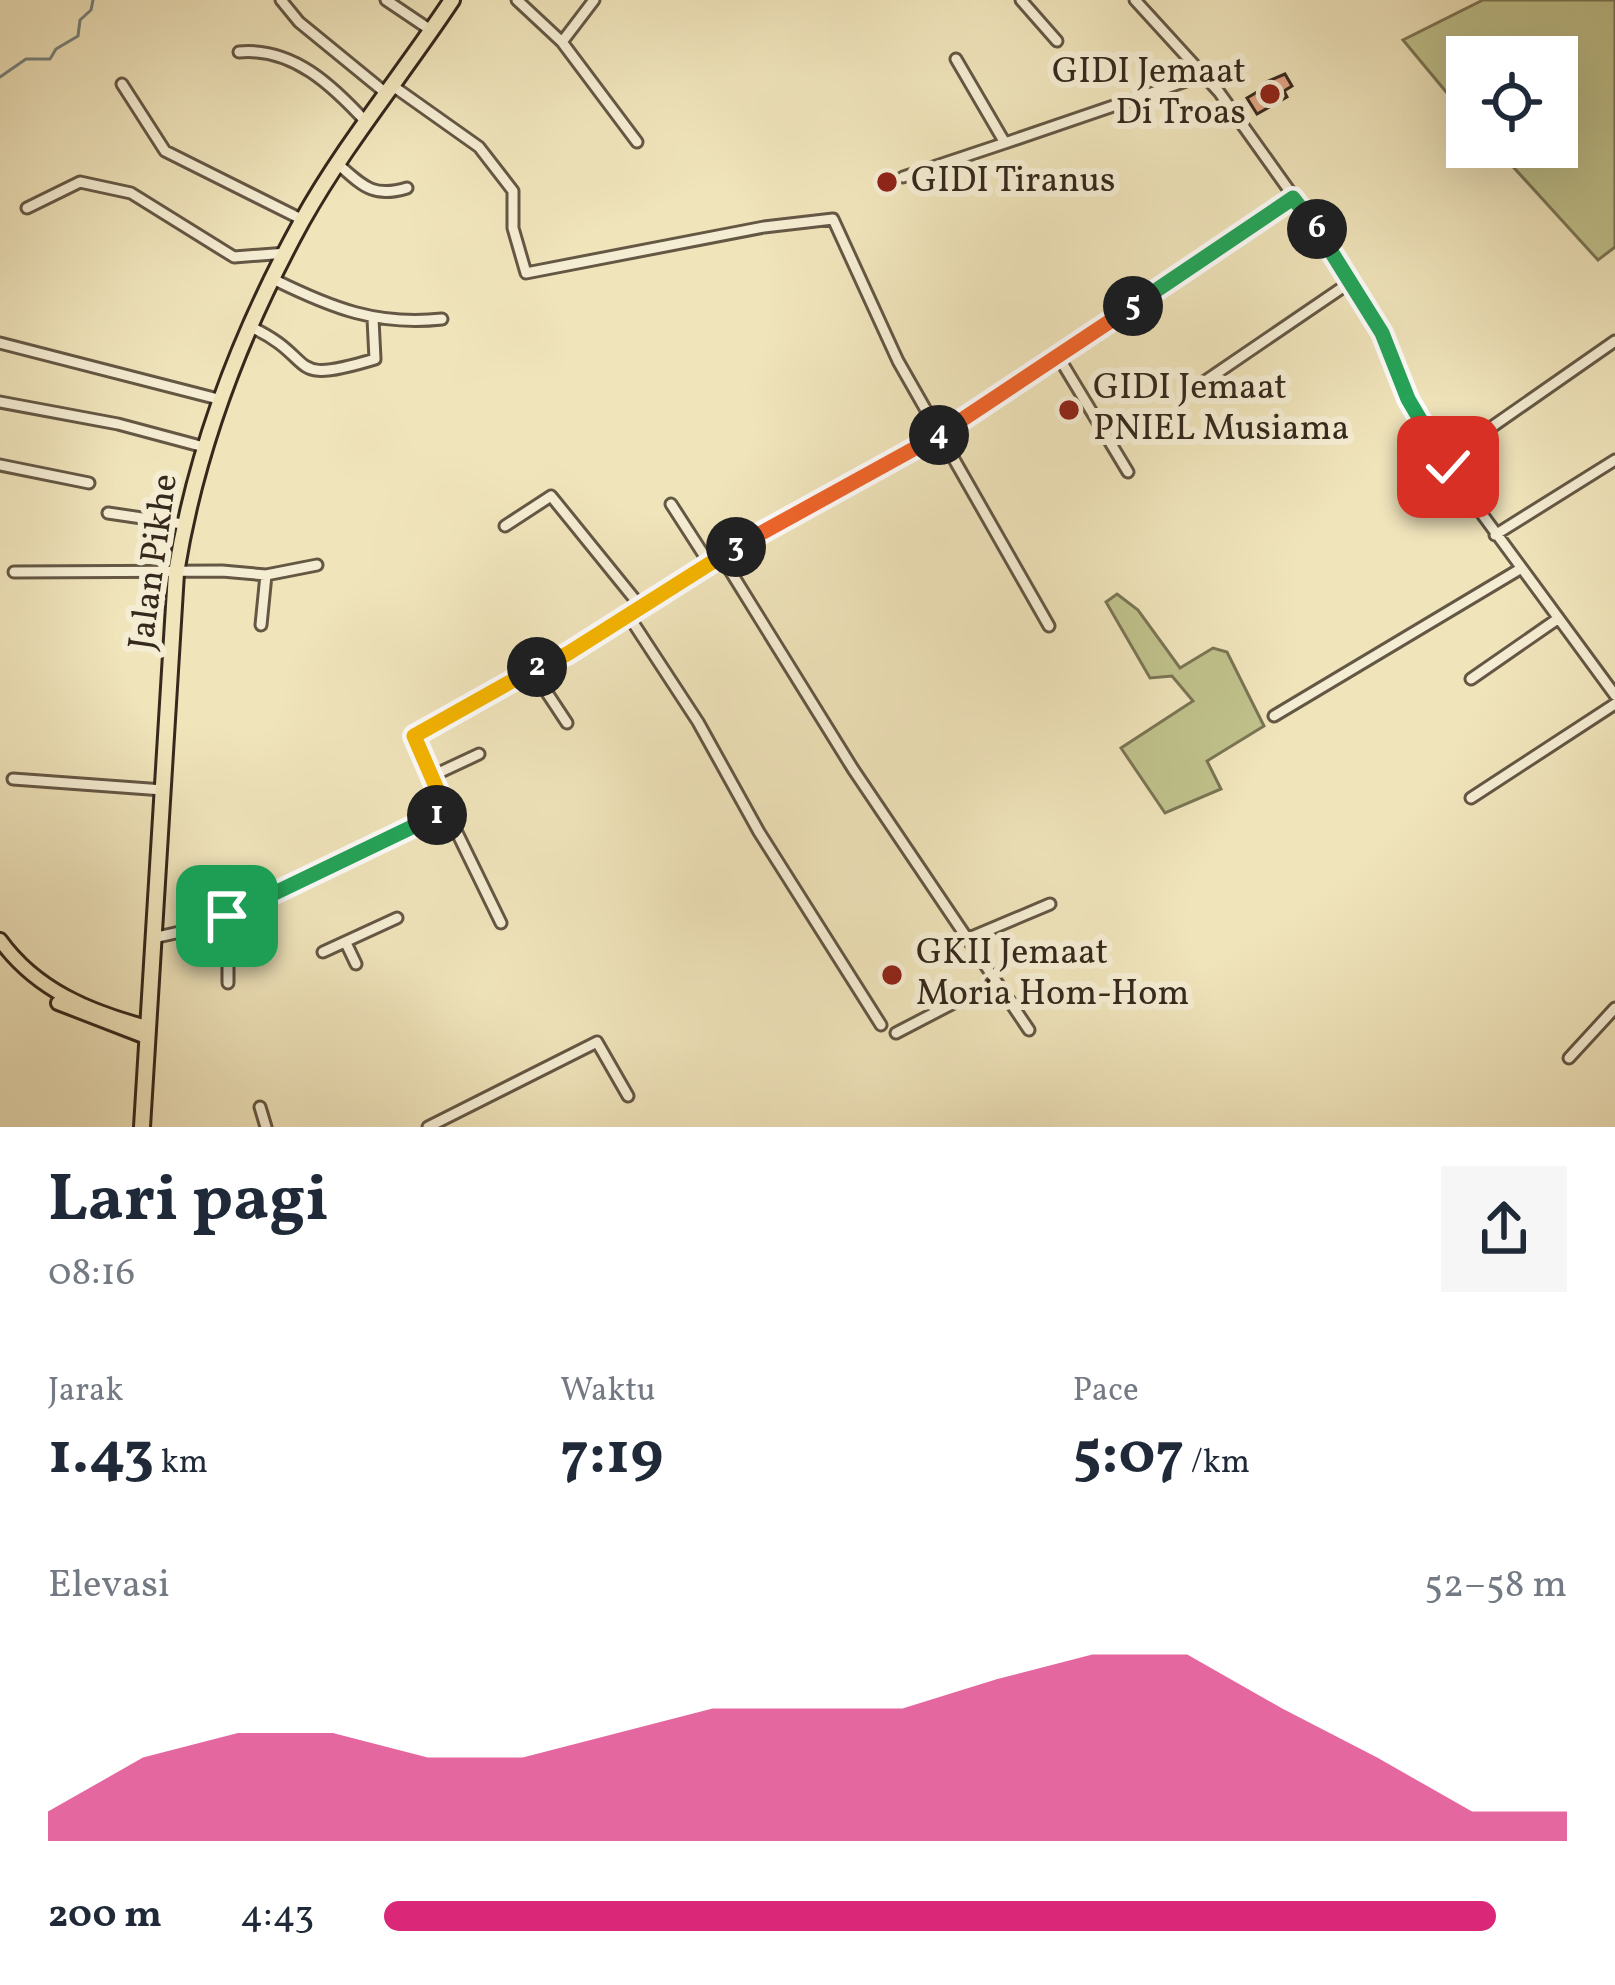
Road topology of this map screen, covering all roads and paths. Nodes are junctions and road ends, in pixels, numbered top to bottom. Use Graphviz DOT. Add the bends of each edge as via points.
graph roads {
  1 [pos="281,0"];
  2 [pos="386,0"];
  3 [pos="452,0"];
  4 [pos="517,0"];
  5 [pos="594,0"];
  6 [pos="1021,0"];
  7 [pos="1135,0"];
  8 [pos="432,31"];
  9 [pos="1057,40"];
  10 [pos="562,42"];
  11 [pos="239,52"];
  12 [pos="956,58"];
  13 [pos="1204,75"];
  14 [pos="122,84"];
  15 [pos="390,90"];
  16 [pos="367,123"];
  17 [pos="637,142"];
  18 [pos="1004,143"];
  19 [pos="339,165"];
  20 [pos="903,178"];
  21 [pos="407,188"];
  22 [pos="1293,198"];
  23 [pos="27,208"];
  24 [pos="303,220"];
  25 [pos="287,253"];
  26 [pos="275,280"];
  27 [pos="1352,281"];
  28 [pos="442,319"];
  29 [pos="373,320"];
  30 [pos="251,327"];
  31 [pos="1615,340"];
  32 [pos="0,343"];
  33 [pos="1058,356"];
  34 [pos="1198,386"];
  35 [pos="218,399"];
  36 [pos="0,403"];
  37 [pos="940,435"];
  38 [pos="204,447"];
  39 [pos="1615,460"];
  40 [pos="1443,461"];
  41 [pos="0,465"];
  42 [pos="1128,472"];
  43 [pos="89,483"];
  44 [pos="671,504"];
  45 [pos="108,513"];
  46 [pos="184,524"];
  47 [pos="506,526"];
  48 [pos="1495,535"];
  49 [pos="721,556"];
  50 [pos="710,563"];
  51 [pos="317,565"];
  52 [pos="1520,569"];
  53 [pos="14,572"];
  54 [pos="176,573"];
  55 [pos="266,575"];
  56 [pos="641,607"];
  57 [pos="628,615"];
  58 [pos="1556,620"];
  59 [pos="261,625"];
  60 [pos="1049,626"];
  61 [pos="532,670"];
  62 [pos="1471,680"];
  63 [pos="1615,699"];
  64 [pos="1274,716"];
  65 [pos="567,722"];
  66 [pos="479,754"];
  67 [pos="432,776"];
  68 [pos="13,778"];
  69 [pos="163,790"];
  70 [pos="1471,798"];
  71 [pos="446,810"];
  72 [pos="329,869"];
  73 [pos="337,884"];
  74 [pos="1050,904"];
  75 [pos="227,916"];
  76 [pos="397,918"];
  77 [pos="501,923"];
  78 [pos="153,938"];
  79 [pos="968,939"];
  80 [pos="0,940"];
  81 [pos="346,943"];
  82 [pos="323,952"];
  83 [pos="0,954"];
  84 [pos="356,964"];
  85 [pos="996,981"];
  86 [pos="229,983"];
  87 [pos="1615,1008"];
  88 [pos="880,1025"];
  89 [pos="1029,1030"];
  90 [pos="147,1032"];
  91 [pos="896,1034"];
  92 [pos="1568,1058"];
  93 [pos="628,1096"];
  94 [pos="260,1107"];
  95 [pos="142,1127"];
  96 [pos="266,1127"];
  97 [pos="428,1127"];
  1 -- 15 [label="street"];
  2 -- 8 [label="street"];
  3 -- 8 [label="highway, Jalan Pikhe"];
  4 -- 10 [label="street"];
  5 -- 10 [label="street"];
  6 -- 9 [label="street"];
  7 -- 13 [label="street"];
  8 -- 15 [label="highway, Jalan Pikhe"];
  10 -- 17 [label="street"];
  11 -- 16 [label="street" via="269,53 318,75"];
  12 -- 18 [label="street"];
  13 -- 18 [label="street"];
  13 -- 22 [label="street"];
  14 -- 24 [label="street" via="165,151"];
  15 -- 16 [label="highway, Jalan Pikhe"];
  15 -- 37 [label="street" via="479,148 513,190 513,229 526,273 833,219"];
  16 -- 19 [label="highway, Jalan Pikhe"];
  18 -- 20 [label="street"];
  19 -- 21 [label="street" via="372,193"];
  19 -- 24 [label="highway, Jalan Pikhe"];
  22 -- 27 [label="street"];
  22 -- 33 [label="street"];
  23 -- 25 [label="street" via="80,182 131,193 234,257"];
  24 -- 25 [label="highway, Jalan Pikhe"];
  25 -- 26 [label="highway, Jalan Pikhe"];
  26 -- 29 [label="street"];
  26 -- 30 [label="highway, Jalan Pikhe"];
  27 -- 34 [label="street"];
  27 -- 40 [label="street"];
  28 -- 29 [label="street"];
  29 -- 30 [label="street" via="375,359 330,373 310,373"];
  30 -- 35 [label="highway, Jalan Pikhe"];
  31 -- 40 [label="street"];
  32 -- 35 [label="street"];
  33 -- 37 [label="street"];
  33 -- 42 [label="street"];
  35 -- 38 [label="highway, Jalan Pikhe"];
  36 -- 38 [label="street"];
  37 -- 49 [label="street"];
  37 -- 60 [label="street"];
  38 -- 46 [label="highway, Jalan Pikhe"];
  39 -- 48 [label="street"];
  40 -- 48 [label="street"];
  41 -- 43 [label="street"];
  44 -- 50 [label="street"];
  45 -- 46 [label="street"];
  46 -- 54 [label="highway, Jalan Pikhe"];
  47 -- 56 [label="street" via="551,496"];
  48 -- 52 [label="street"];
  49 -- 50 [label="street"];
  49 -- 79 [label="street"];
  50 -- 56 [label="street"];
  51 -- 55 [label="street"];
  52 -- 58 [label="street"];
  52 -- 64 [label="street"];
  53 -- 54 [label="street"];
  54 -- 55 [label="street"];
  54 -- 69 [label="highway, Jalan Pikhe"];
  55 -- 59 [label="street"];
  56 -- 57 [label="street"];
  57 -- 61 [label="street"];
  57 -- 88 [label="street"];
  58 -- 62 [label="street"];
  58 -- 63 [label="street"];
  61 -- 65 [label="street"];
  61 -- 67 [label="street" via="414,736"];
  63 -- 70 [label="street"];
  66 -- 67 [label="street"];
  67 -- 71 [label="street"];
  68 -- 69 [label="street"];
  69 -- 78 [label="highway, Jalan Pikhe"];
  71 -- 72 [label="street"];
  71 -- 77 [label="street"];
  72 -- 73 [label="street"];
  72 -- 75 [label="street"];
  74 -- 79 [label="street"];
  75 -- 78 [label="street"];
  75 -- 86 [label="street"];
  76 -- 81 [label="street"];
  78 -- 90 [label="highway, Jalan Pikhe"];
  79 -- 85 [label="street"];
  80 -- 90 [label="main road" via="74,1004"];
  81 -- 82 [label="street"];
  81 -- 84 [label="street"];
  83 -- 90 [label="main road" via="72,1012"];
  85 -- 89 [label="street"];
  85 -- 91 [label="street"];
  87 -- 92 [label="street"];
  90 -- 95 [label="highway, Jalan Pikhe"];
  93 -- 97 [label="street" via="596,1042"];
  94 -- 96 [label="street"];
}
